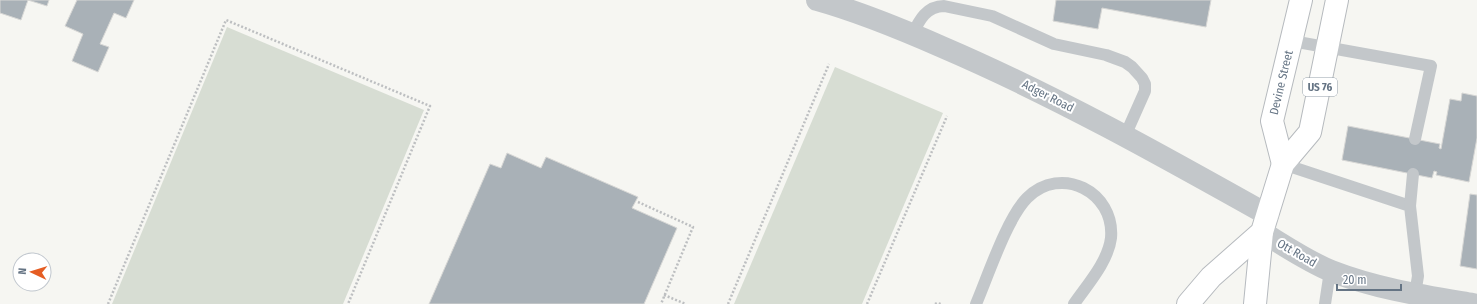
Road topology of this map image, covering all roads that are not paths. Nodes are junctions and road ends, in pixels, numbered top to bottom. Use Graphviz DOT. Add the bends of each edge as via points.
graph roads {
  1 [pos="817,0"];
  2 [pos="1301,0"];
  3 [pos="1337,0"];
  4 [pos="912,35"];
  5 [pos="1292,41"];
  6 [pos="1328,48"];
  7 [pos="1125,136"];
  8 [pos="1415,139"];
  9 [pos="1283,164"];
  10 [pos="1413,174"];
  11 [pos="1410,206"];
  12 [pos="1265,224"];
  13 [pos="1330,271"];
  14 [pos="1415,294"];
  15 [pos="976,304"];
  16 [pos="1074,304"];
  17 [pos="1188,304"];
  18 [pos="1255,304"];
  19 [pos="1325,304"];
  20 [pos="1473,304"];
  1 -- 4 [label="street, Adger Road"];
  2 -- 5 [label="main road, Devine Street"];
  3 -- 6 [label="main road, US 76"];
  4 -- 7 [label="street, Adger Road" via="978,62"];
  4 -- 7 [label="lane" via="925,14 944,6 992,16 1054,44 1106,55 1125,62 1137,71 1145,84 1144,97"];
  5 -- 6 [label="lane"];
  5 -- 9 [label="main road, Devine Street" via="1272,121"];
  6 -- 8 [label="lane" via="1430,66"];
  6 -- 9 [label="main road, US 76" via="1310,132"];
  7 -- 12 [label="street, Adger Road"];
  9 -- 11 [label="lane"];
  9 -- 12 [label="main road, US 76"];
  10 -- 11 [label="lane"];
  11 -- 14 [label="lane" via="1418,276"];
  12 -- 13 [label="street, Ott Road" via="1305,259"];
  12 -- 17 [label="main road" via="1211,277"];
  12 -- 18 [label="main road"];
  13 -- 14 [label="street, Ott Road" via="1379,287"];
  13 -- 19 [label="lane"];
  14 -- 20 [label="street, Ott Road"];
  15 -- 16 [label="lane" via="1010,224 1022,204 1042,188 1052,184 1068,183 1086,189 1100,199 1109,216 1111,238 1102,262"];
}
